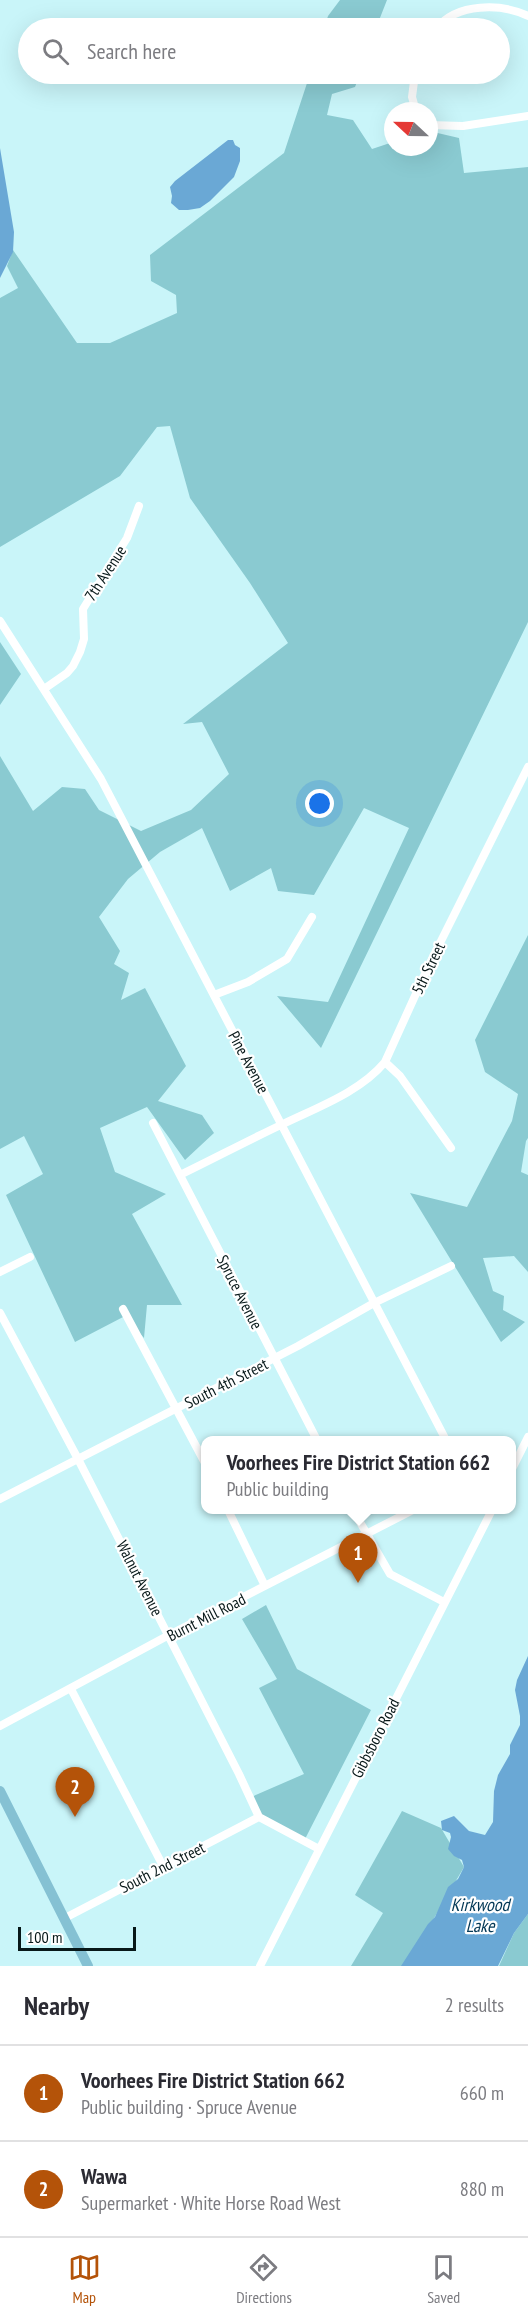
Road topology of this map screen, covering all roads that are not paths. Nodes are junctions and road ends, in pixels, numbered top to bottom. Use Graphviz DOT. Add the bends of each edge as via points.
graph roads {
  1 [pos="528,16"];
  2 [pos="448,18"];
  3 [pos="414,84"];
  4 [pos="413,102"];
  5 [pos="528,116"];
  6 [pos="438,125"];
  7 [pos="139,506"];
  8 [pos="0,621"];
  9 [pos="44,689"];
  10 [pos="528,767"];
  11 [pos="312,917"];
  12 [pos="214,995"];
  13 [pos="385,1062"];
  14 [pos="153,1123"];
  15 [pos="282,1124"];
  16 [pos="451,1148"];
  17 [pos="180,1175"];
  18 [pos="30,1257"];
  19 [pos="451,1266"];
  20 [pos="0,1272"];
  21 [pos="374,1303"];
  22 [pos="123,1309"];
  23 [pos="0,1313"];
  24 [pos="275,1358"];
  25 [pos="177,1408"];
  26 [pos="315,1436"];
  27 [pos="444,1436"];
  28 [pos="528,1437"];
  29 [pos="520,1453"];
  30 [pos="201,1455"];
  31 [pos="516,1455"];
  32 [pos="78,1459"];
  33 [pos="516,1461"];
  34 [pos="0,1499"];
  35 [pos="230,1514"];
  36 [pos="356,1514"];
  37 [pos="403,1514"];
  38 [pos="489,1514"];
  39 [pos="366,1534"];
  40 [pos="265,1586"];
  41 [pos="444,1602"];
  42 [pos="169,1635"];
  43 [pos="71,1689"];
  44 [pos="0,1726"];
  45 [pos="0,1791"];
  46 [pos="259,1817"];
  47 [pos="319,1849"];
  48 [pos="163,1866"];
  49 [pos="65,1918"];
  50 [pos="88,1966"];
  51 [pos="260,1966"];
  1 -- 2 [label="street" via="491,7"];
  3 -- 4 [label="street"];
  5 -- 6 [label="street" via="463,126"];
  7 -- 9 [label="street, 7th Avenue" via="127,538 83,609 84,639 77,659 67,673"];
  8 -- 9 [label="street"];
  9 -- 12 [label="street, Pine Avenue" via="101,779"];
  10 -- 13 [label="street, 5th Street"];
  11 -- 12 [label="street" via="287,959 248,982"];
  12 -- 15 [label="street, Pine Avenue"];
  13 -- 15 [label="street, 5th Street" via="354,1088"];
  13 -- 16 [label="street" via="400,1076"];
  14 -- 17 [label="street, Spruce Avenue"];
  15 -- 17 [label="street, 5th Street"];
  15 -- 21 [label="street, Pine Avenue"];
  17 -- 24 [label="street, Spruce Avenue"];
  18 -- 20 [label="street"];
  19 -- 21 [label="street, South 4th Street"];
  21 -- 24 [label="street, South 4th Street"];
  21 -- 27 [label="street, Pine Avenue"];
  22 -- 25 [label="street"];
  23 -- 32 [label="street, Walnut Avenue"];
  24 -- 25 [label="street, South 4th Street"];
  24 -- 26 [label="street, Spruce Avenue"];
  25 -- 30 [label="street"];
  25 -- 32 [label="street, South 4th Street"];
  28 -- 29 [label="street"];
  29 -- 31 [label="street"];
  29 -- 33 [label="street"];
  32 -- 34 [label="street, South 4th Street"];
  32 -- 42 [label="street, Walnut Avenue"];
  35 -- 40 [label="street"];
  36 -- 39 [label="street"];
  37 -- 39 [label="street, Burnt Mill Road"];
  38 -- 41 [label="street, Gibbsboro Road"];
  39 -- 40 [label="street, Burnt Mill Road"];
  39 -- 41 [label="street" via="390,1575"];
  40 -- 42 [label="street, Burnt Mill Road"];
  41 -- 47 [label="street, Gibbsboro Road"];
  42 -- 43 [label="street, Burnt Mill Road"];
  42 -- 46 [label="street, Walnut Avenue"];
  43 -- 44 [label="street, Burnt Mill Road"];
  43 -- 48 [label="street"];
  45 -- 49 [label="main road"];
  46 -- 47 [label="street"];
  46 -- 48 [label="street, South 2nd Street"];
  47 -- 51 [label="street, Gibbsboro Road"];
  48 -- 49 [label="street, South 2nd Street"];
  49 -- 50 [label="main road"];
}
